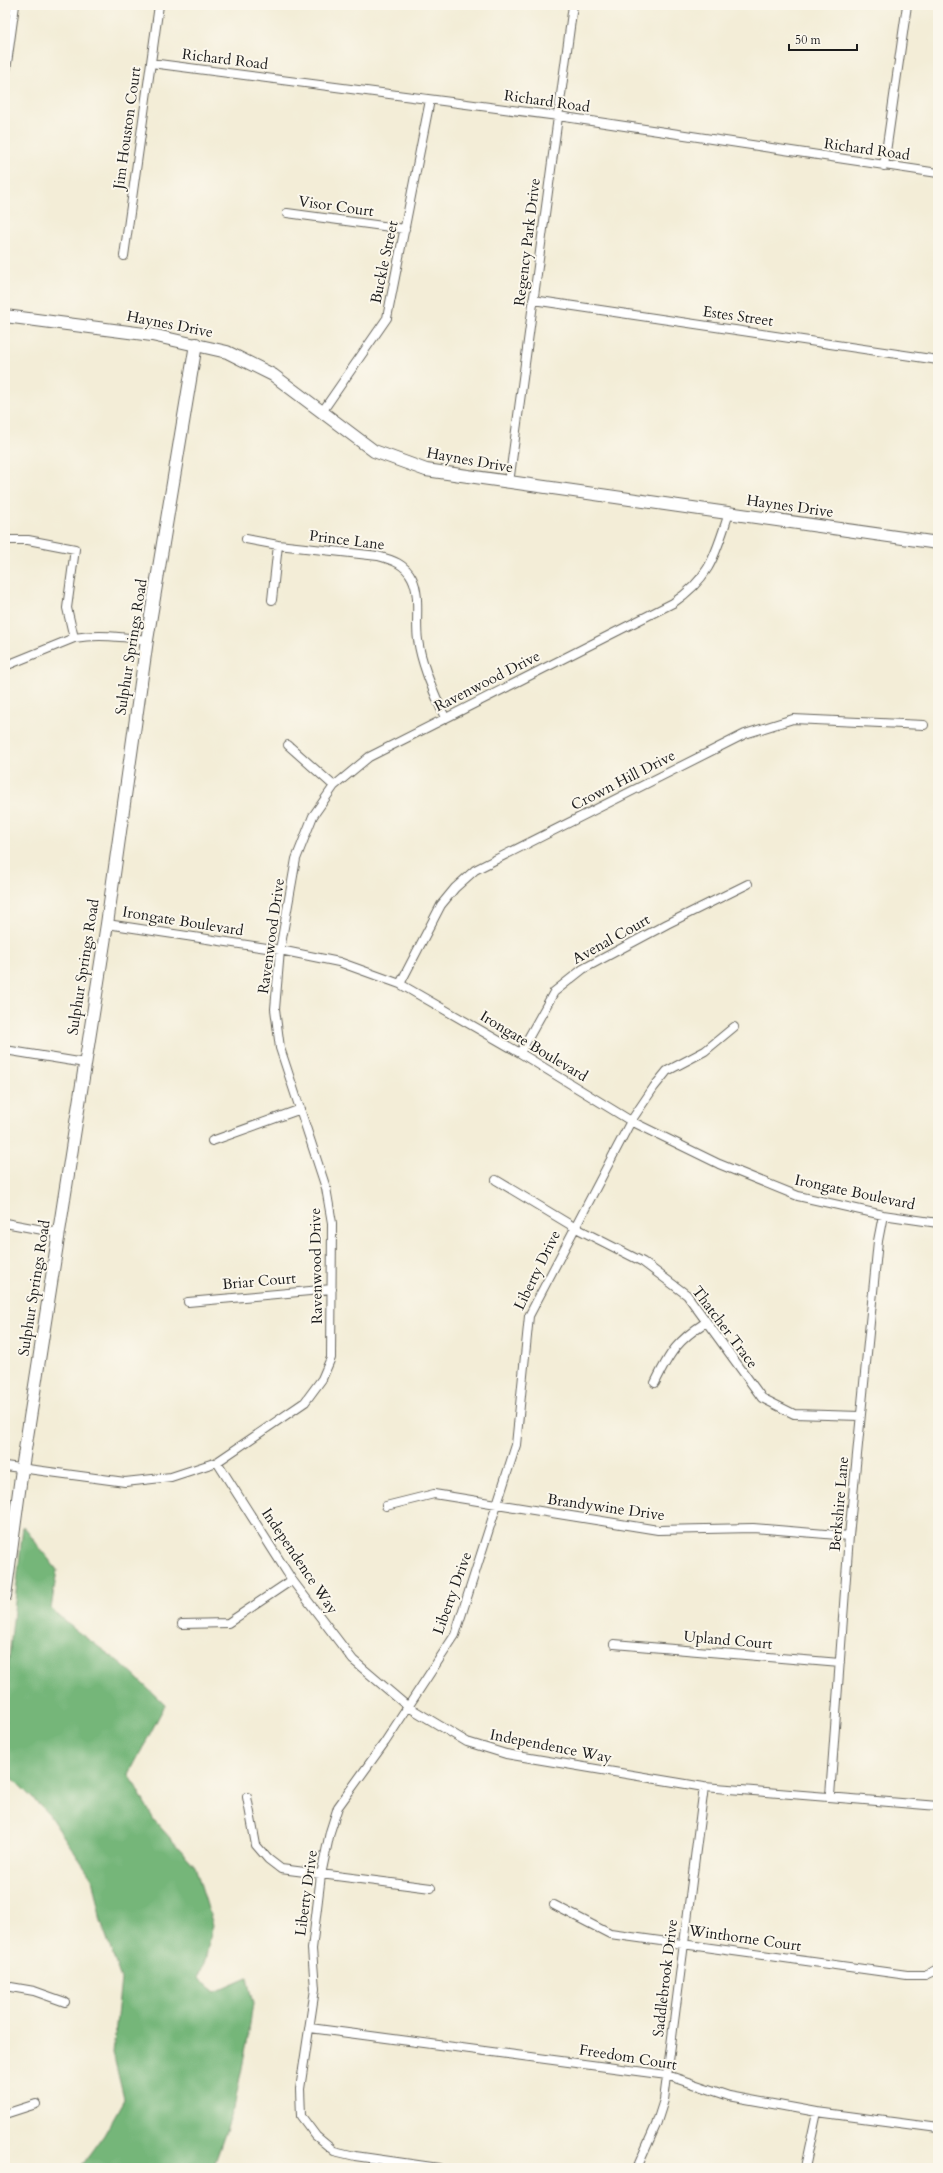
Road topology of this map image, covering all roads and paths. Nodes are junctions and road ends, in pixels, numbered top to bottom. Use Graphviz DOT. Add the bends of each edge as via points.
graph roads {
  1 [pos="15,5"];
  2 [pos="160,5"];
  3 [pos="573,5"];
  4 [pos="907,5"];
  5 [pos="151,63"];
  6 [pos="5,78"];
  7 [pos="430,100"];
  8 [pos="558,116"];
  9 [pos="884,166"];
  10 [pos="938,173"];
  11 [pos="287,213"];
  12 [pos="405,230"];
  13 [pos="124,256"];
  14 [pos="533,300"];
  15 [pos="5,316"];
  16 [pos="196,344"];
  17 [pos="938,360"];
  18 [pos="322,412"];
  19 [pos="509,483"];
  20 [pos="729,513"];
  21 [pos="246,539"];
  22 [pos="5,540"];
  23 [pos="938,543"];
  24 [pos="278,545"];
  25 [pos="272,600"];
  26 [pos="74,638"];
  27 [pos="148,640"];
  28 [pos="5,666"];
  29 [pos="445,718"];
  30 [pos="924,725"];
  31 [pos="288,745"];
  32 [pos="334,786"];
  33 [pos="748,884"];
  34 [pos="107,924"];
  35 [pos="280,950"];
  36 [pos="400,984"];
  37 [pos="734,1027"];
  38 [pos="5,1050"];
  39 [pos="520,1052"];
  40 [pos="85,1063"];
  41 [pos="301,1110"];
  42 [pos="631,1121"];
  43 [pos="212,1141"];
  44 [pos="496,1180"];
  45 [pos="883,1215"];
  46 [pos="5,1223"];
  47 [pos="938,1223"];
  48 [pos="574,1227"];
  49 [pos="59,1232"];
  50 [pos="332,1289"];
  51 [pos="188,1302"];
  52 [pos="706,1322"];
  53 [pos="655,1383"];
  54 [pos="860,1416"];
  55 [pos="217,1462"];
  56 [pos="5,1466"];
  57 [pos="22,1469"];
  58 [pos="498,1505"];
  59 [pos="386,1506"];
  60 [pos="849,1536"];
  61 [pos="292,1580"];
  62 [pos="5,1596"];
  63 [pos="182,1624"];
  64 [pos="614,1644"];
  65 [pos="840,1663"];
  66 [pos="407,1706"];
  67 [pos="704,1787"];
  68 [pos="830,1796"];
  69 [pos="247,1797"];
  70 [pos="938,1806"];
  71 [pos="321,1875"];
  72 [pos="432,1888"];
  73 [pos="554,1905"];
  74 [pos="683,1944"];
  75 [pos="938,1969"];
  76 [pos="5,1986"];
  77 [pos="65,2002"];
  78 [pos="310,2028"];
  79 [pos="667,2075"];
  80 [pos="36,2104"];
  81 [pos="817,2112"];
  82 [pos="5,2114"];
  83 [pos="938,2128"];
  84 [pos="439,2168"];
  85 [pos="637,2168"];
  86 [pos="806,2168"];
  1 -- 6 [label="street"];
  2 -- 5 [label="street, Jim Houston Court"];
  3 -- 8 [label="street, Regency Park Drive"];
  4 -- 9 [label="street"];
  5 -- 7 [label="street, Richard Road"];
  5 -- 13 [label="street, Jim Houston Court"];
  7 -- 8 [label="street, Richard Road"];
  7 -- 12 [label="street, Buckle Street"];
  8 -- 9 [label="street, Richard Road"];
  8 -- 14 [label="street, Regency Park Drive"];
  9 -- 10 [label="street, Richard Road"];
  11 -- 12 [label="street, Visor Court"];
  12 -- 18 [label="street, Buckle Street" via="387,318"];
  14 -- 17 [label="street, Estes Street"];
  14 -- 19 [label="street, Regency Park Drive"];
  15 -- 16 [label="street, Haynes Drive" via="152,335"];
  16 -- 18 [label="street, Haynes Drive" via="227,352 273,375"];
  16 -- 27 [label="street, Sulphur Springs Road"];
  18 -- 19 [label="street, Haynes Drive" via="374,451 426,470"];
  19 -- 20 [label="street, Haynes Drive"];
  20 -- 23 [label="street, Haynes Drive"];
  20 -- 29 [label="street, Ravenwood Drive" via="715,557 705,575 690,591 673,603"];
  21 -- 24 [label="street, Prince Lane"];
  22 -- 26 [label="street" via="28,540 75,549 67,608"];
  24 -- 25 [label="street"];
  24 -- 29 [label="street, Prince Lane" via="378,556 405,567 413,579 418,639 425,671"];
  26 -- 27 [label="street" via="101,635"];
  26 -- 28 [label="street"];
  27 -- 34 [label="street, Sulphur Springs Road"];
  29 -- 32 [label="street, Ravenwood Drive" via="369,757"];
  30 -- 36 [label="street, Crown Hill Drive" via="793,719 738,738 475,870 454,888 441,905"];
  31 -- 32 [label="street"];
  32 -- 35 [label="street, Ravenwood Drive" via="313,816 296,860"];
  33 -- 39 [label="street, Avenal Court" via="583,969 554,992"];
  34 -- 35 [label="street, Irongate Boulevard"];
  34 -- 40 [label="street, Sulphur Springs Road"];
  35 -- 36 [label="street, Irongate Boulevard" via="339,962"];
  35 -- 41 [label="street, Ravenwood Drive" via="275,1009 277,1030 280,1048"];
  36 -- 39 [label="street, Irongate Boulevard"];
  37 -- 42 [label="street, Liberty Drive" via="705,1051 667,1071"];
  38 -- 40 [label="street"];
  39 -- 42 [label="street, Irongate Boulevard"];
  40 -- 49 [label="street, Sulphur Springs Road"];
  41 -- 43 [label="street"];
  41 -- 50 [label="street, Ravenwood Drive" via="326,1188 332,1223"];
  42 -- 45 [label="street, Irongate Boulevard" via="719,1164 798,1196"];
  42 -- 48 [label="street, Liberty Drive"];
  44 -- 48 [label="street, Thatcher Trace"];
  45 -- 47 [label="street, Irongate Boulevard"];
  45 -- 54 [label="street, Berkshire Lane" via="878,1241"];
  46 -- 49 [label="street"];
  48 -- 52 [label="street, Thatcher Trace" via="642,1262 687,1295"];
  48 -- 58 [label="street, Liberty Drive" via="529,1316 516,1445"];
  49 -- 57 [label="street, Sulphur Springs Road"];
  50 -- 51 [label="street, Briar Court"];
  50 -- 55 [label="street, Ravenwood Drive" via="331,1358 322,1379 305,1402"];
  52 -- 53 [label="street" via="688,1333 669,1354"];
  52 -- 54 [label="street, Thatcher Trace" via="762,1398 794,1414"];
  54 -- 60 [label="street, Berkshire Lane"];
  55 -- 57 [label="street, Ravenwood Drive" via="170,1477 125,1482"];
  55 -- 61 [label="street, Independence Way"];
  56 -- 57 [label="street, Ravenwood Drive"];
  57 -- 62 [label="street, Sulphur Springs Road"];
  58 -- 59 [label="street, Brandywine Drive" via="434,1494"];
  58 -- 60 [label="street, Brandywine Drive" via="658,1530 753,1528"];
  58 -- 66 [label="street, Liberty Drive" via="454,1635"];
  60 -- 65 [label="street, Berkshire Lane"];
  61 -- 63 [label="street" via="228,1623"];
  61 -- 66 [label="street, Independence Way" via="353,1660"];
  64 -- 65 [label="street, Upland Court"];
  65 -- 68 [label="street, Berkshire Lane"];
  66 -- 67 [label="street, Independence Way" via="467,1742 506,1754"];
  66 -- 71 [label="street, Liberty Drive" via="385,1742 338,1807"];
  67 -- 68 [label="street, Independence Way"];
  67 -- 74 [label="street, Saddlebrook Drive"];
  68 -- 70 [label="street, Independence Way"];
  69 -- 71 [label="street" via="256,1845 268,1859 281,1870"];
  71 -- 72 [label="street"];
  71 -- 78 [label="street, Liberty Drive" via="312,1949 315,1989"];
  73 -- 74 [label="street, Winthorne Court" via="610,1934"];
  74 -- 75 [label="street, Winthorne Court" via="907,1975 925,1975"];
  74 -- 79 [label="street, Saddlebrook Drive"];
  76 -- 77 [label="street" via="34,1991"];
  78 -- 79 [label="street, Freedom Court"];
  78 -- 84 [label="street, Liberty Drive" via="300,2089 301,2116 316,2136 334,2151"];
  79 -- 81 [label="street, Freedom Court" via="729,2096"];
  79 -- 85 [label="street, Saddlebrook Drive" via="664,2100"];
  80 -- 82 [label="street"];
  81 -- 83 [label="street, Freedom Court"];
  81 -- 86 [label="street"];
}
